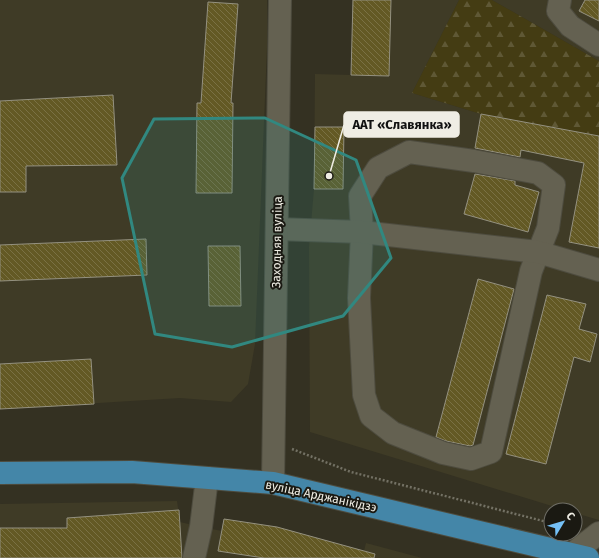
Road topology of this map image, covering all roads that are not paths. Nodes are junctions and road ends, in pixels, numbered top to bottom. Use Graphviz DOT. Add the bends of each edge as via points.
graph roads {
  1 [pos="280,0"];
  2 [pos="560,0"];
  3 [pos="599,45"];
  4 [pos="277,229"];
  5 [pos="362,232"];
  6 [pos="538,252"];
  7 [pos="599,270"];
  8 [pos="0,473"];
  9 [pos="207,478"];
  10 [pos="273,483"];
  11 [pos="599,533"];
  12 [pos="580,556"];
  13 [pos="194,558"];
  1 -- 4 [label="street, Заходняя вуліца"];
  2 -- 3 [label="street" via="558,11 570,26"];
  4 -- 5 [label="street"];
  4 -- 10 [label="street, Заходняя вуліца"];
  5 -- 6 [label="street"];
  5 -- 6 [label="street" via="360,196 378,168 409,152 474,160 538,172 554,185 548,228"];
  5 -- 6 [label="street" via="359,298 364,395 371,416 393,433 443,453 471,458 491,452 531,271"];
  6 -- 7 [label="street"];
  8 -- 9 [label="main road, вуліца Арджанікідзэ" via="132,472"];
  9 -- 10 [label="main road, вуліца Арджанікідзэ"];
  9 -- 13 [label="street"];
  10 -- 12 [label="main road, вуліца Арджанікідзэ"];
  11 -- 12 [label="street"];
}
